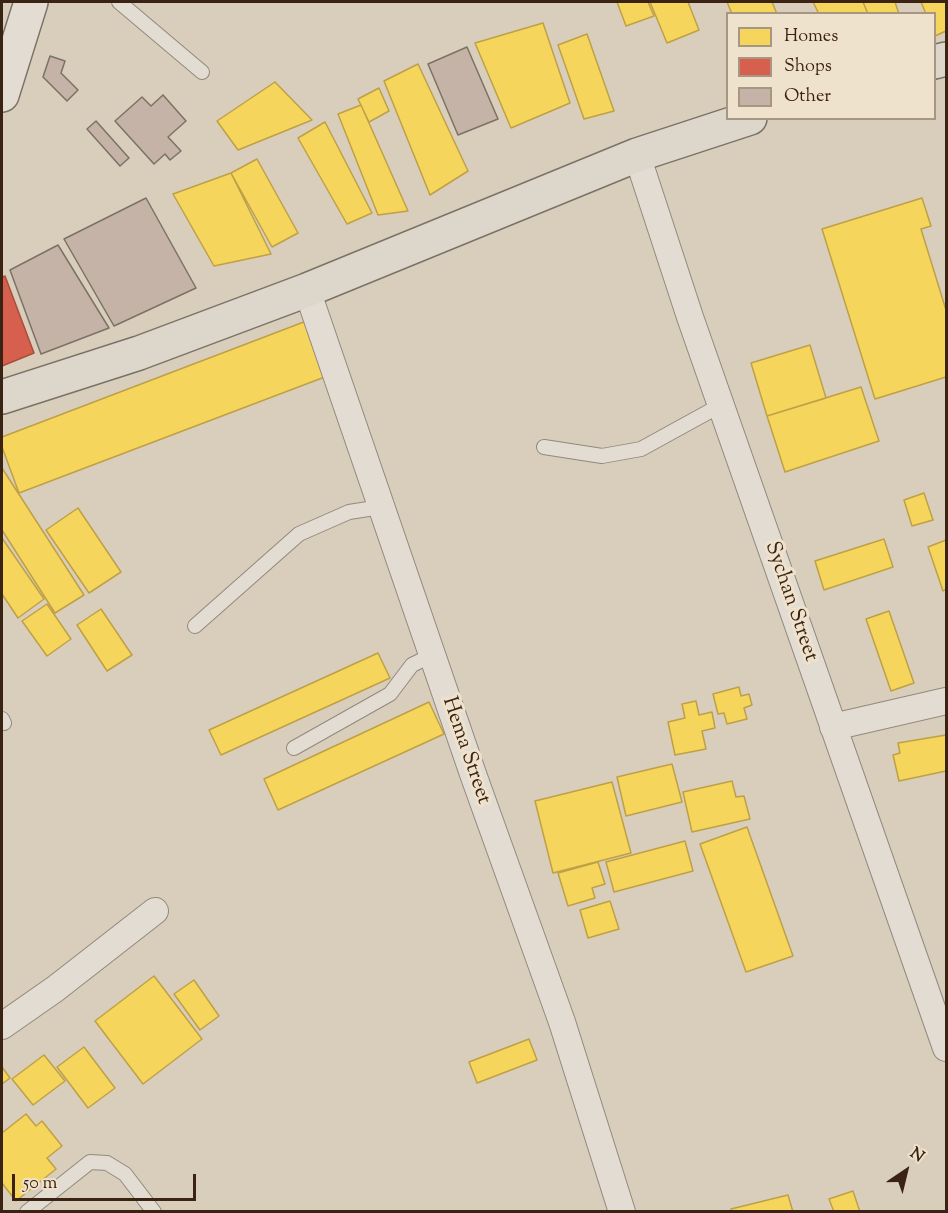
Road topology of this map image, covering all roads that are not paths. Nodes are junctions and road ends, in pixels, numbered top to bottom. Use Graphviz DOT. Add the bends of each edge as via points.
graph roads {
  1 [pos="31,2"];
  2 [pos="119,2"];
  3 [pos="202,72"];
  4 [pos="2,95"];
  5 [pos="744,120"];
  6 [pos="637,155"];
  7 [pos="307,290"];
  8 [pos="2,397"];
  9 [pos="721,405"];
  10 [pos="544,447"];
  11 [pos="381,507"];
  12 [pos="195,626"];
  13 [pos="432,655"];
  14 [pos="946,700"];
  15 [pos="833,727"];
  16 [pos="294,748"];
  17 [pos="155,911"];
  18 [pos="2,1026"];
  19 [pos="946,1048"];
  20 [pos="27,1212"];
  21 [pos="154,1212"];
  22 [pos="622,1212"];
  1 -- 4 [label="street"];
  2 -- 3 [label="lane"];
  5 -- 6 [label="highway"];
  6 -- 7 [label="highway"];
  6 -- 9 [label="street, Sychan Street"];
  7 -- 8 [label="highway" via="139,353"];
  7 -- 11 [label="street, Hema Street"];
  9 -- 10 [label="lane" via="641,449 602,456"];
  9 -- 15 [label="street, Sychan Street"];
  11 -- 12 [label="lane" via="349,512 299,534"];
  11 -- 13 [label="street, Hema Street"];
  13 -- 16 [label="lane" via="412,665 390,694"];
  13 -- 22 [label="street, Hema Street" via="562,1022"];
  14 -- 15 [label="street"];
  15 -- 19 [label="street, Sychan Street"];
  17 -- 18 [label="street"];
  20 -- 21 [label="lane" via="90,1162 107,1163 124,1174"];
}
